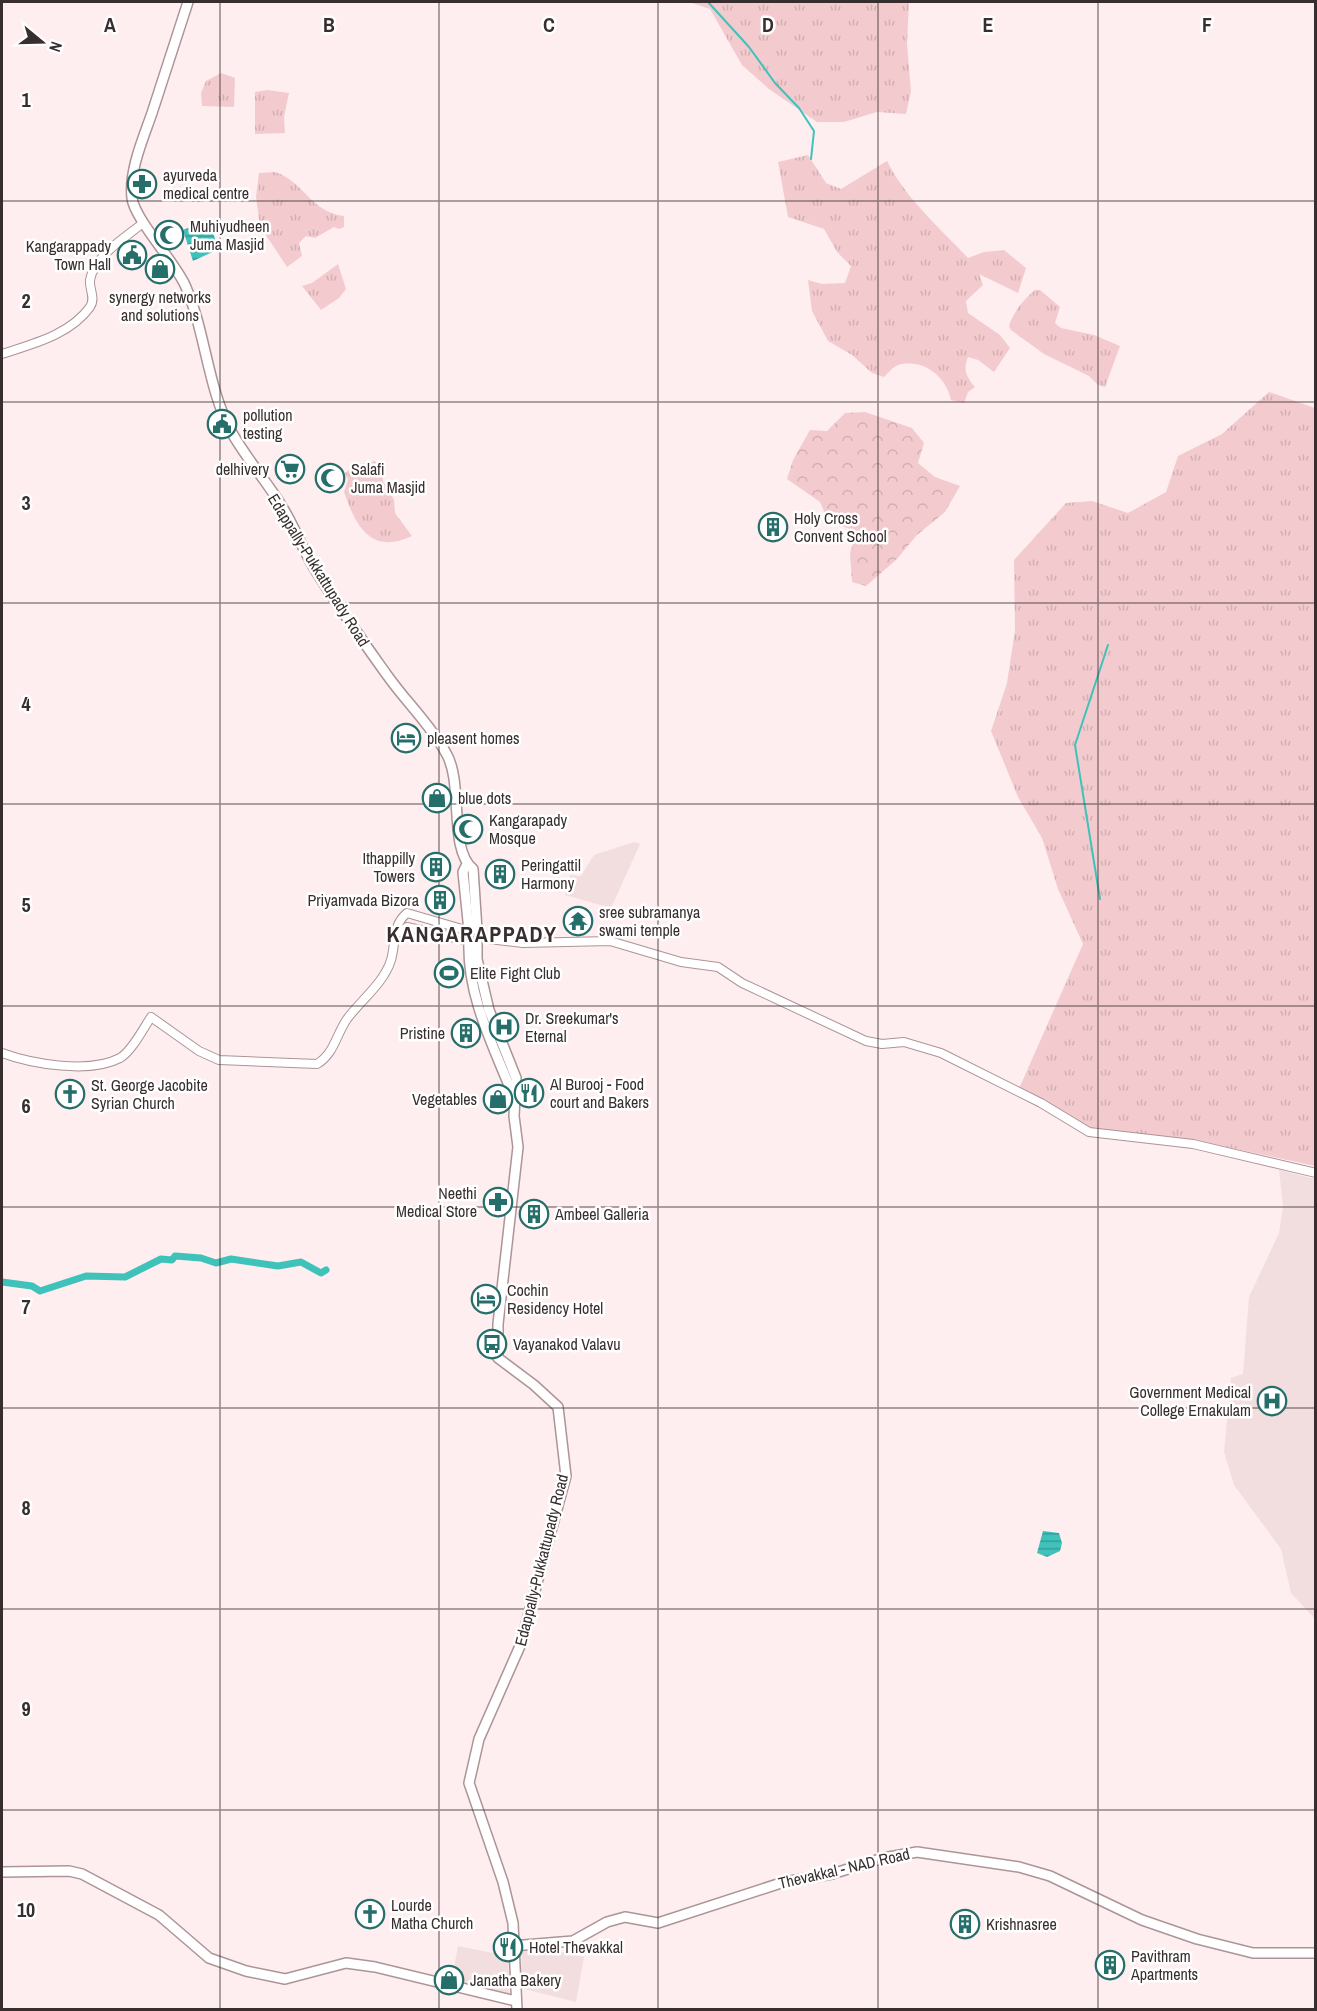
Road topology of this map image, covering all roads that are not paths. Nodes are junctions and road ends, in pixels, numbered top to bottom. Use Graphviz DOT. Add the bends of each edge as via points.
graph roads {
  1 [pos="188,2"];
  2 [pos="143,223"];
  3 [pos="2,354"];
  4 [pos="396,934"];
  5 [pos="477,936"];
  6 [pos="2,1053"];
  7 [pos="1316,1173"];
  8 [pos="2,1872"];
  9 [pos="512,1946"];
  10 [pos="1316,1953"];
  11 [pos="517,2005"];
  1 -- 2 [label="main road, Edappally-Pukkattupady Road" via="133,180 132,199"];
  2 -- 3 [label="street" via="101,260 90,280 90,307 66,329"];
  2 -- 5 [label="main road, Edappally-Pukkattupady Road" via="178,270 191,299 216,393 231,430 284,509 314,567 350,622 430,728 454,767 467,864 463,872"];
  4 -- 5 [label="street" via="407,927"];
  4 -- 5 [label="street" via="407,913"];
  4 -- 6 [label="street" via="384,973 347,1019 326,1059 317,1064 219,1060 199,1051 151,1017 121,1058 92,1065 52,1065"];
  5 -- 7 [label="street" via="523,943 610,940 681,962 718,967 742,983 866,1041 904,1042 952,1058 1089,1132 1193,1144"];
  5 -- 9 [label="main road, Edappally-Pukkattupady Road" via="468,963 480,1014 514,1089 518,1147 498,1324 498,1358 558,1407 566,1476 520,1646 479,1739 469,1783 503,1882 513,1923"];
  8 -- 11 [label="main road" via="82,1874 159,1915 209,1958 246,1971 285,1979 346,1963 375,1967"];
  9 -- 10 [label="main road, Thevakkal - NAD Road" via="573,1941 607,1922 625,1917 658,1923 784,1882 917,1852 1019,1867 1050,1876 1142,1920 1197,1939 1253,1953"];
  9 -- 11 [label="main road, Edappally-Pukkattupady Road"];
}
